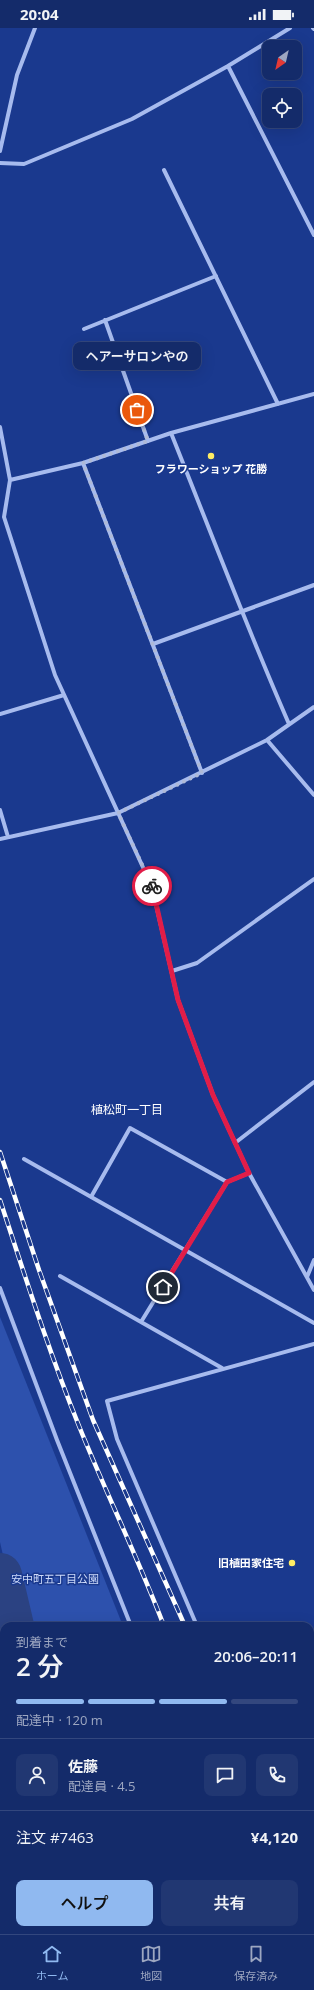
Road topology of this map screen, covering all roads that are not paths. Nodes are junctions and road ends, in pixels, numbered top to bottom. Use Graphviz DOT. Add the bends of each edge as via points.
graph roads {
  1 [pos="35,28"];
  2 [pos="290,28"];
  3 [pos="228,66"];
  4 [pos="0,151"];
  5 [pos="0,163"];
  6 [pos="164,170"];
  7 [pos="314,235"];
  8 [pos="216,276"];
  9 [pos="105,320"];
  10 [pos="84,329"];
  11 [pos="314,394"];
  12 [pos="278,404"];
  13 [pos="0,427"];
  14 [pos="171,433"];
  15 [pos="148,441"];
  16 [pos="83,463"];
  17 [pos="10,480"];
  18 [pos="314,585"];
  19 [pos="244,612"];
  20 [pos="153,644"];
  21 [pos="64,695"];
  22 [pos="314,707"];
  23 [pos="0,714"];
  24 [pos="289,724"];
  25 [pos="267,740"];
  26 [pos="202,773"];
  27 [pos="314,795"];
  28 [pos="0,810"];
  29 [pos="118,813"];
  30 [pos="8,837"];
  31 [pos="0,839"];
  32 [pos="314,879"];
  33 [pos="172,972"];
  34 [pos="314,1082"];
  35 [pos="235,1143"];
  36 [pos="24,1159"];
  37 [pos="249,1173"];
  38 [pos="227,1182"];
  39 [pos="91,1197"];
  40 [pos="185,1251"];
  41 [pos="314,1260"];
  42 [pos="60,1276"];
  43 [pos="307,1277"];
  44 [pos="0,1288"];
  45 [pos="314,1290"];
  46 [pos="141,1322"];
  47 [pos="314,1323"];
  48 [pos="314,1344"];
  49 [pos="222,1368"];
  50 [pos="129,1622"];
  51 [pos="195,1622"];
  1 -- 4 [label="street" via="17,75"];
  2 -- 3 [label="street"];
  3 -- 5 [label="street" via="132,119 24,164"];
  3 -- 7 [label="street"];
  6 -- 8 [label="street"];
  8 -- 9 [label="street"];
  8 -- 12 [label="street"];
  9 -- 10 [label="street"];
  9 -- 15 [label="street"];
  11 -- 12 [label="street"];
  12 -- 14 [label="street"];
  13 -- 17 [label="street"];
  14 -- 15 [label="street"];
  14 -- 19 [label="street"];
  15 -- 16 [label="street"];
  16 -- 17 [label="street"];
  16 -- 20 [label="street"];
  17 -- 21 [label="street" via="4,517 55,675"];
  18 -- 19 [label="street"];
  19 -- 20 [label="street"];
  19 -- 24 [label="street" via="261,660"];
  20 -- 26 [label="street"];
  21 -- 23 [label="street"];
  21 -- 29 [label="street"];
  22 -- 24 [label="street"];
  24 -- 25 [label="street"];
  25 -- 26 [label="street"];
  25 -- 27 [label="street"];
  26 -- 29 [label="street"];
  28 -- 30 [label="street"];
  29 -- 30 [label="street"];
  29 -- 33 [label="street" via="152,887"];
  30 -- 31 [label="street"];
  32 -- 33 [label="street" via="197,963"];
  33 -- 35 [label="street" via="178,1000 213,1095"];
  34 -- 35 [label="street"];
  35 -- 37 [label="street"];
  36 -- 39 [label="street"];
  37 -- 38 [label="street"];
  37 -- 43 [label="street"];
  38 -- 39 [label="street" via="130,1128"];
  38 -- 40 [label="street"];
  39 -- 40 [label="street"];
  40 -- 46 [label="street"];
  40 -- 47 [label="street"];
  41 -- 43 [label="street"];
  42 -- 46 [label="street"];
  43 -- 45 [label="street"];
  44 -- 50 [label="street"];
  46 -- 49 [label="street"];
  48 -- 49 [label="street"];
  49 -- 51 [label="street" via="107,1401 117,1439"];
}
